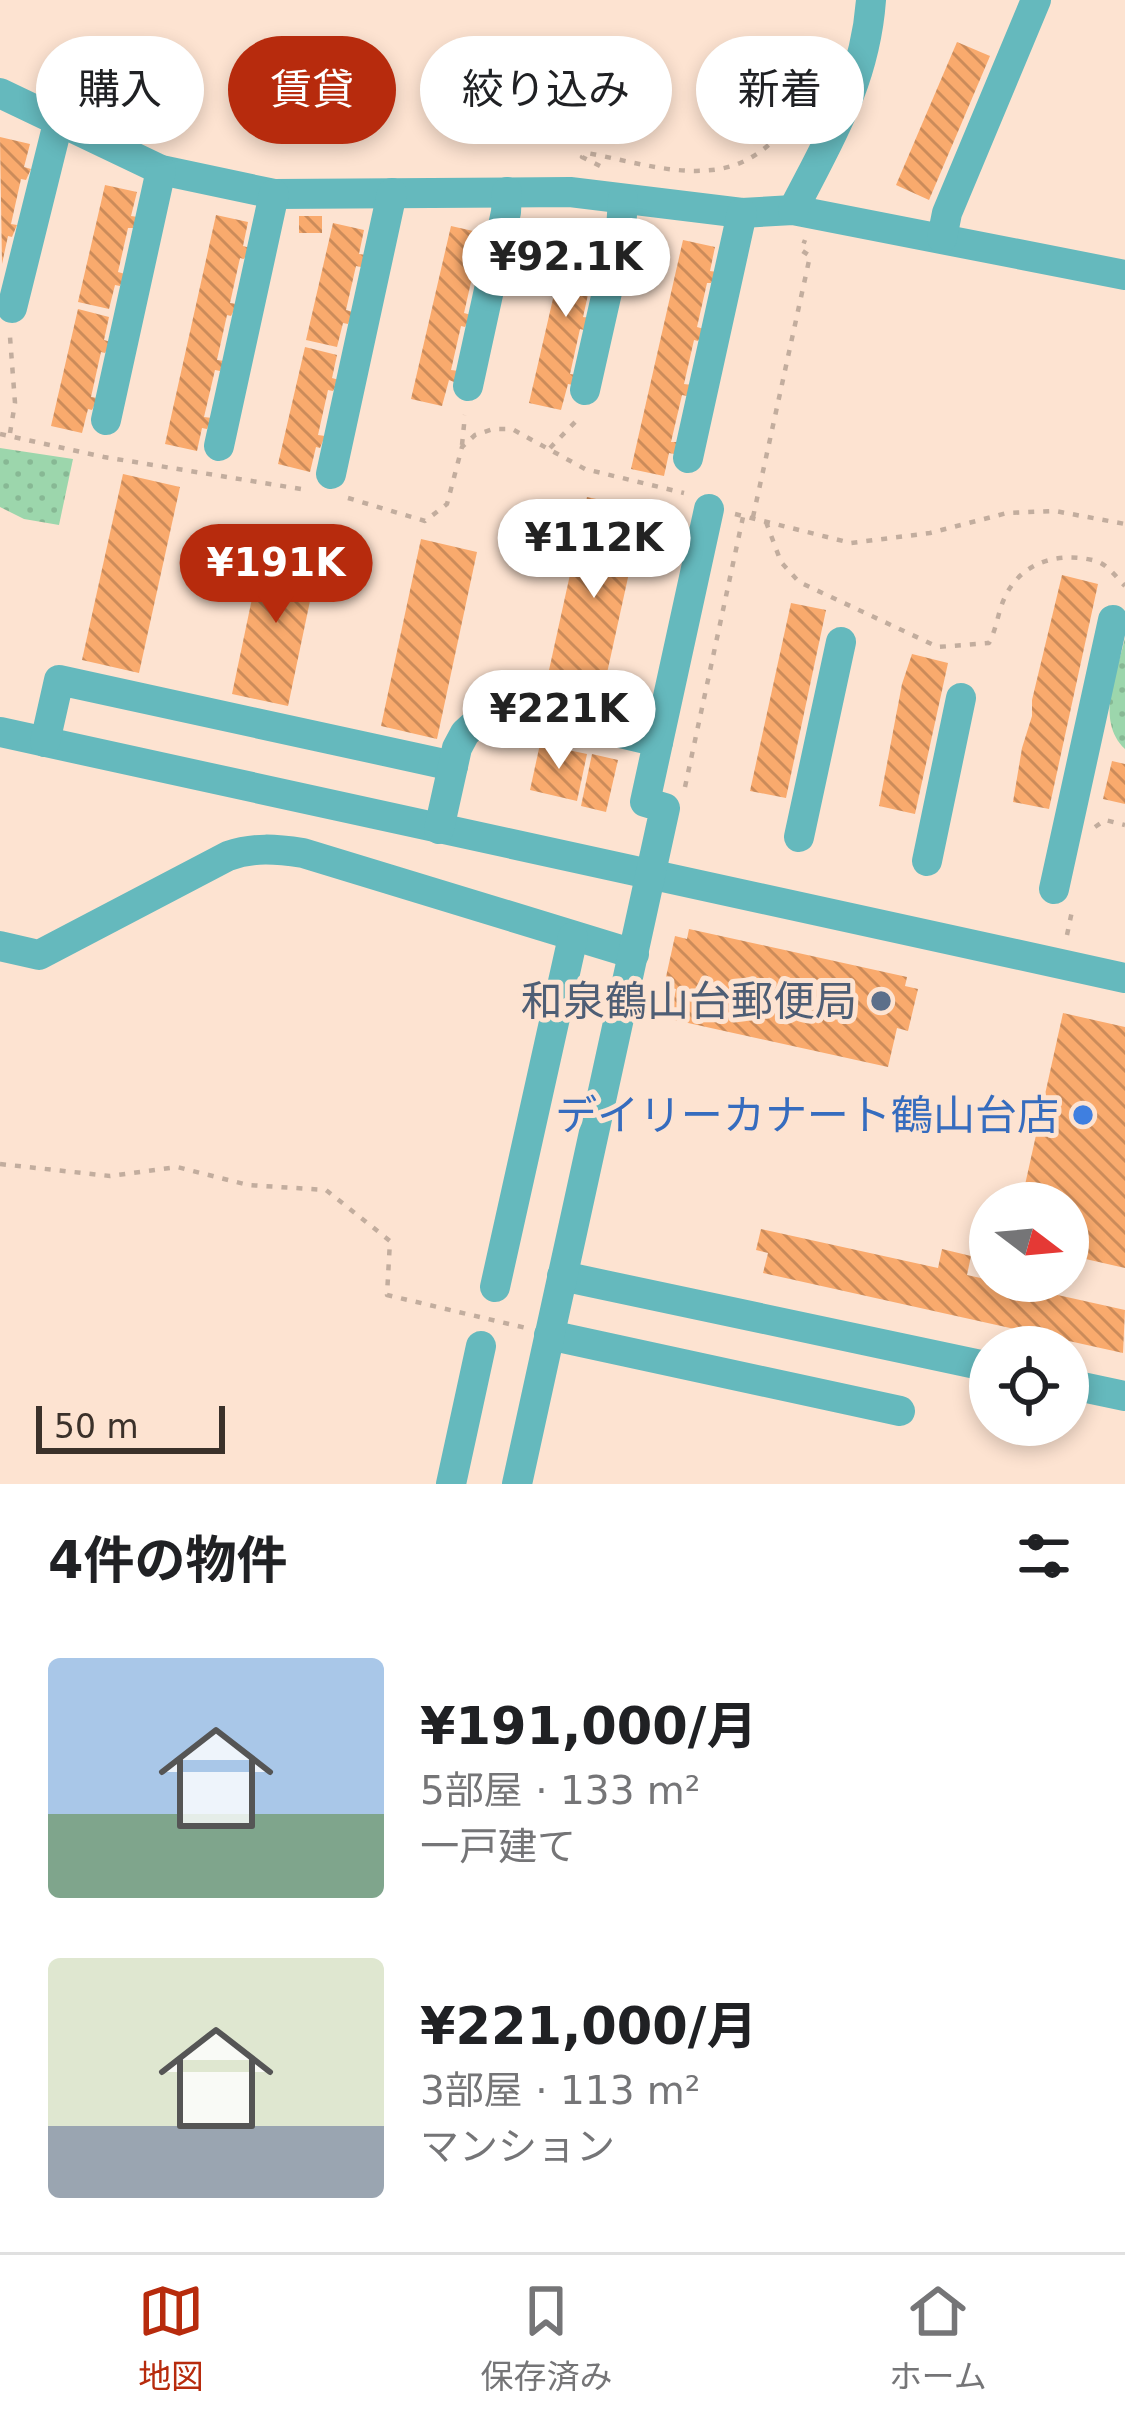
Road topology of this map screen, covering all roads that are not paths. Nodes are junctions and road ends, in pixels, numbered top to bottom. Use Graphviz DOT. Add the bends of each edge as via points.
graph roads {
  1 [pos="871,0"];
  2 [pos="1036,0"];
  3 [pos="0,93"];
  4 [pos="36,112"];
  5 [pos="53,144"];
  6 [pos="104,144"];
  7 [pos="161,170"];
  8 [pos="507,192"];
  9 [pos="392,193"];
  10 [pos="274,194"];
  11 [pos="623,199"];
  12 [pos="742,213"];
  13 [pos="802,220"];
  14 [pos="942,238"];
  15 [pos="1125,275"];
  16 [pos="12,308"];
  17 [pos="468,386"];
  18 [pos="585,390"];
  19 [pos="106,420"];
  20 [pos="219,446"];
  21 [pos="688,458"];
  22 [pos="332,487"];
  23 [pos="709,509"];
  24 [pos="1113,620"];
  25 [pos="841,641"];
  26 [pos="961,698"];
  27 [pos="0,732"];
  28 [pos="45,742"];
  29 [pos="658,742"];
  30 [pos="453,766"];
  31 [pos="439,829"];
  32 [pos="799,837"];
  33 [pos="927,861"];
  34 [pos="651,875"];
  35 [pos="1054,889"];
  36 [pos="573,937"];
  37 [pos="0,946"];
  38 [pos="634,954"];
  39 [pos="1125,978"];
  40 [pos="562,1276"];
  41 [pos="495,1287"];
  42 [pos="549,1335"];
  43 [pos="481,1346"];
  44 [pos="969,1363"];
  45 [pos="1089,1388"];
  46 [pos="1125,1396"];
  47 [pos="900,1411"];
  48 [pos="451,1484"];
  49 [pos="517,1484"];
  1 -- 13 [label="street" via="854,92"];
  2 -- 14 [label="street"];
  3 -- 4 [label="street"];
  5 -- 16 [label="street"];
  6 -- 7 [label="street"];
  7 -- 10 [label="street"];
  7 -- 19 [label="street"];
  8 -- 9 [label="street"];
  8 -- 11 [label="street"];
  8 -- 17 [label="street"];
  9 -- 10 [label="street"];
  9 -- 22 [label="street"];
  10 -- 20 [label="street"];
  11 -- 12 [label="street"];
  11 -- 18 [label="street"];
  12 -- 13 [label="street"];
  12 -- 21 [label="street"];
  13 -- 14 [label="street"];
  14 -- 15 [label="street"];
  23 -- 29 [label="street"];
  24 -- 35 [label="street"];
  25 -- 32 [label="street"];
  26 -- 33 [label="street"];
  27 -- 28 [label="street"];
  28 -- 30 [label="street" via="59,680"];
  28 -- 31 [label="street"];
  29 -- 30 [label="street" via="502,709 465,734"];
  29 -- 34 [label="street" via="645,802 665,808"];
  30 -- 31 [label="street"];
  31 -- 34 [label="street"];
  34 -- 38 [label="street"];
  34 -- 39 [label="street"];
  36 -- 37 [label="street" via="303,853 249,849 39,955"];
  36 -- 38 [label="street"];
  36 -- 41 [label="street"];
  38 -- 40 [label="street"];
  40 -- 42 [label="street"];
  40 -- 44 [label="street"];
  42 -- 47 [label="street"];
  42 -- 49 [label="street"];
  43 -- 48 [label="street"];
  45 -- 46 [label="street"];
}
